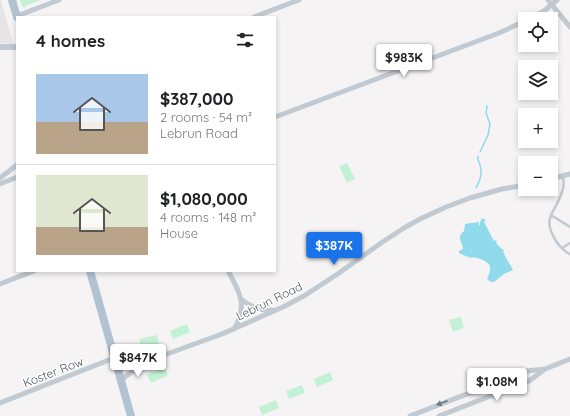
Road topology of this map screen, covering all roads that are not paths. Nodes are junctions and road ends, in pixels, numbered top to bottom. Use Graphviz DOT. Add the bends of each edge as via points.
graph roads {
  1 [pos="12,0"];
  2 [pos="59,0"];
  3 [pos="299,0"];
  4 [pos="557,0"];
  5 [pos="550,2"];
  6 [pos="542,12"];
  7 [pos="17,16"];
  8 [pos="19,16"];
  9 [pos="257,16"];
  10 [pos="518,24"];
  11 [pos="570,27"];
  12 [pos="0,47"];
  13 [pos="16,47"];
  14 [pos="276,117"];
  15 [pos="16,166"];
  16 [pos="570,174"];
  17 [pos="564,176"];
  18 [pos="16,177"];
  19 [pos="558,177"];
  20 [pos="0,178"];
  21 [pos="0,184"];
  22 [pos="518,186"];
  23 [pos="551,215"];
  24 [pos="570,227"];
  25 [pos="570,244"];
  26 [pos="562,248"];
  27 [pos="570,254"];
  28 [pos="31,272"];
  29 [pos="90,272"];
  30 [pos="229,272"];
  31 [pos="0,284"];
  32 [pos="242,300"];
  33 [pos="276,310"];
  34 [pos="233,329"];
  35 [pos="114,358"];
  36 [pos="570,359"];
  37 [pos="145,362"];
  38 [pos="545,369"];
  39 [pos="121,380"];
  40 [pos="0,403"];
  41 [pos="131,416"];
  42 [pos="410,416"];
  43 [pos="439,416"];
  1 -- 7 [label="main road"];
  2 -- 8 [label="street"];
  3 -- 9 [label="street"];
  4 -- 5 [label="street"];
  5 -- 6 [label="street"];
  5 -- 11 [label="street"];
  10 -- 14 [label="street"];
  12 -- 13 [label="street"];
  15 -- 20 [label="street"];
  16 -- 17 [label="street"];
  17 -- 19 [label="street"];
  17 -- 23 [label="lane" via="563,191"];
  18 -- 21 [label="street"];
  22 -- 33 [label="street, Lebrun Road" via="470,198 420,219 320,286"];
  23 -- 24 [label="lane"];
  23 -- 26 [label="lane" via="550,231"];
  25 -- 26 [label="lane"];
  26 -- 27 [label="lane"];
  28 -- 31 [label="street"];
  29 -- 35 [label="main road"];
  30 -- 32 [label="street"];
  32 -- 33 [label="street" via="258,309"];
  32 -- 34 [label="street" via="240,316"];
  33 -- 34 [label="street, Lebrun Road"];
  34 -- 37 [label="street, Lebrun Road"];
  35 -- 37 [label="street"];
  35 -- 39 [label="main road"];
  35 -- 40 [label="street, Koster Row"];
  36 -- 38 [label="street"];
  37 -- 39 [label="street, Lebrun Road"];
  38 -- 42 [label="street, one-way" via="526,371"];
  38 -- 43 [label="street" via="529,381"];
  39 -- 41 [label="main road"];
}
